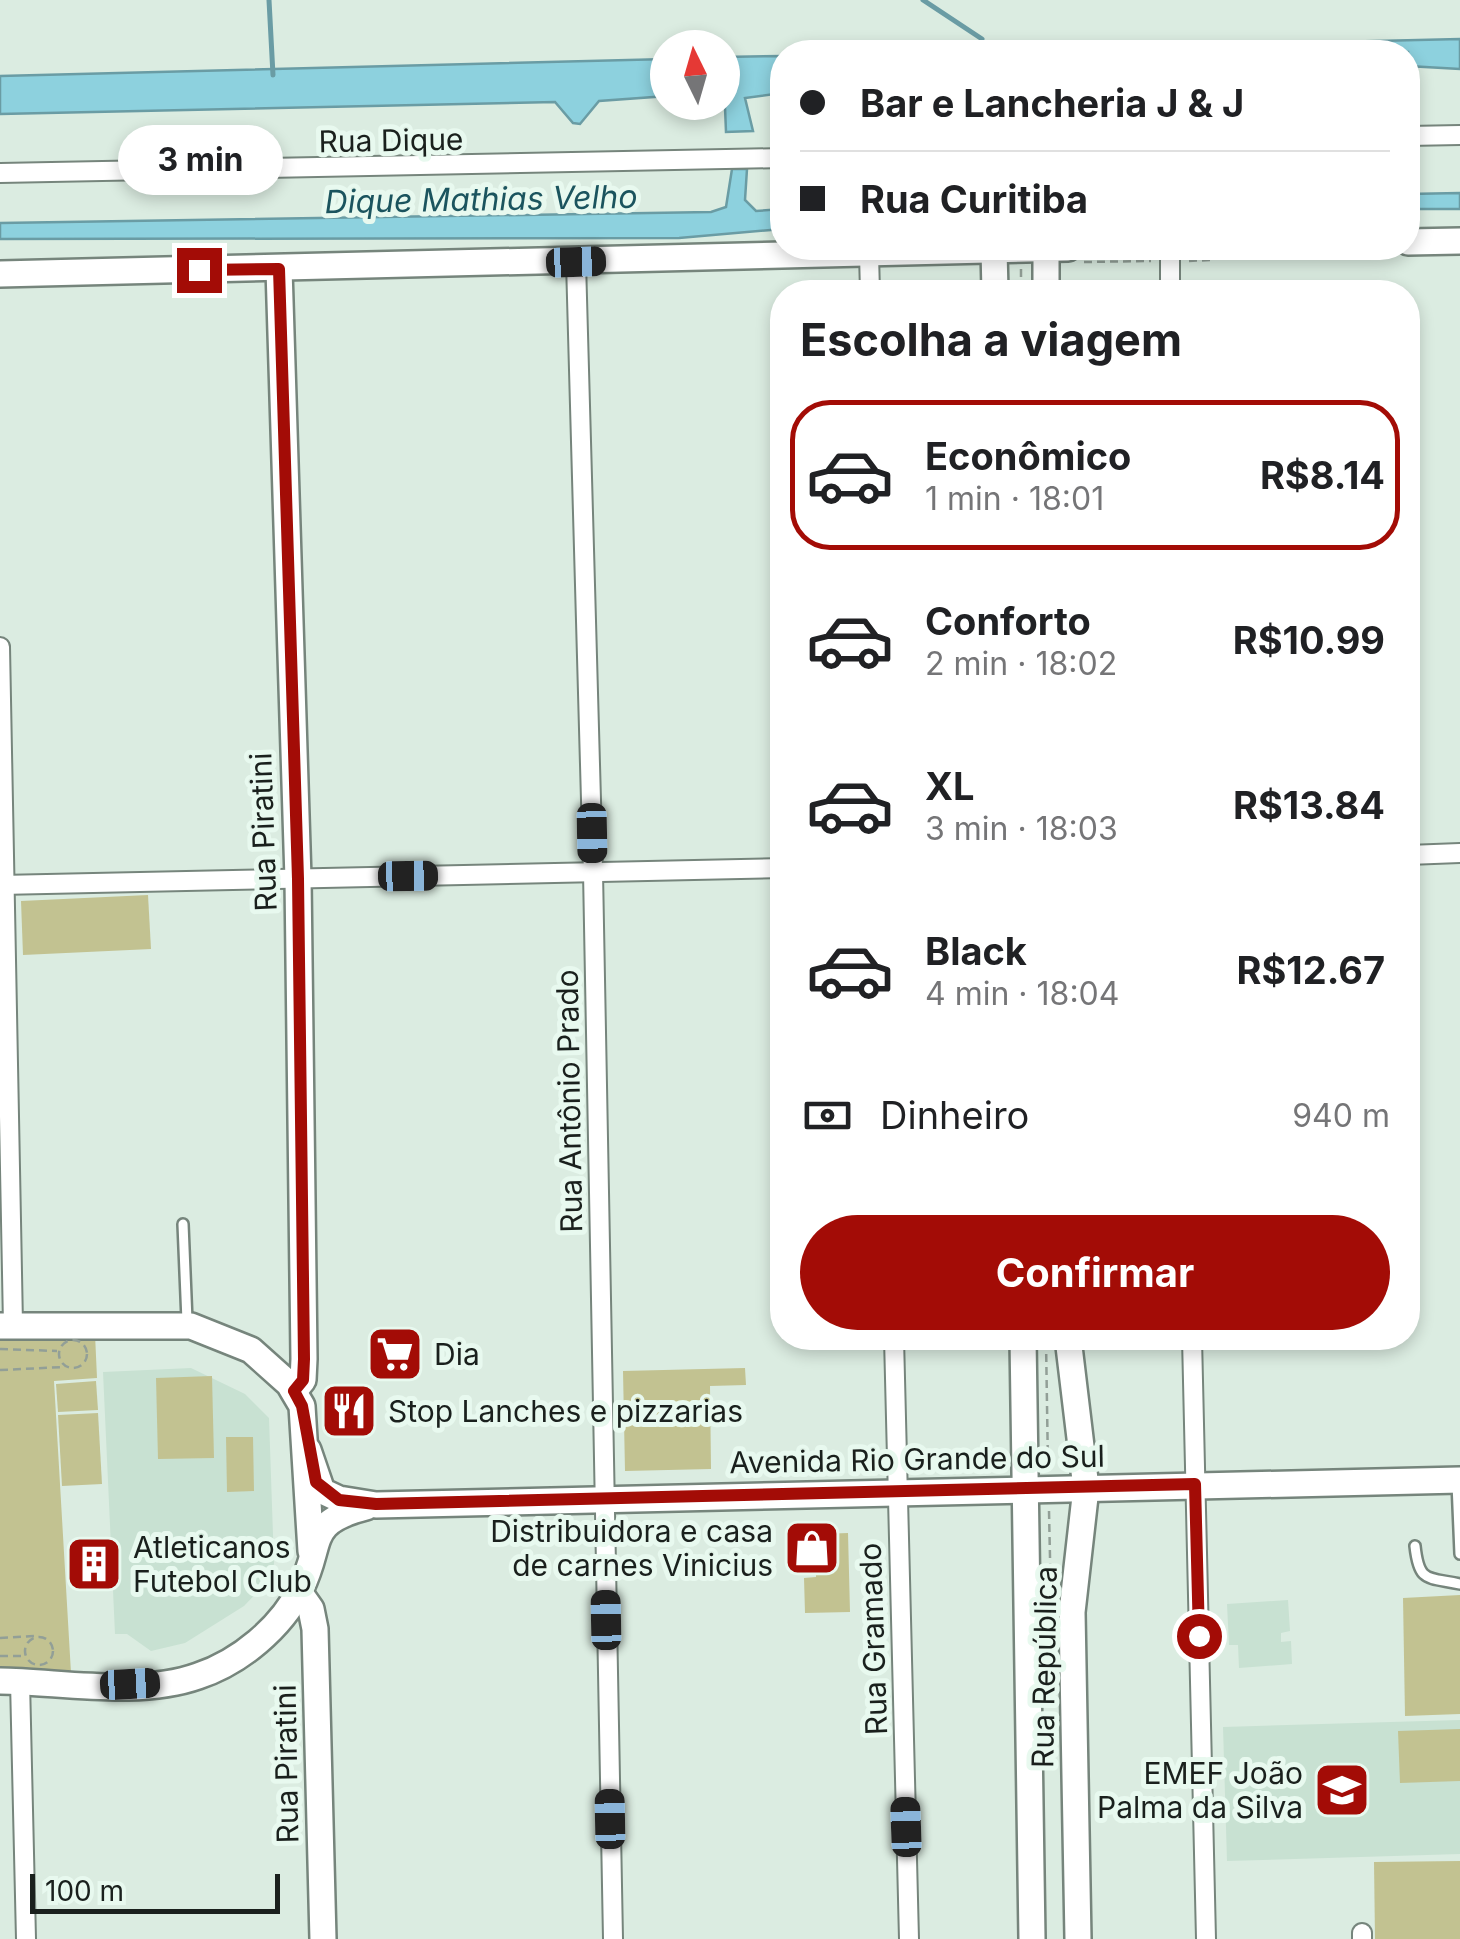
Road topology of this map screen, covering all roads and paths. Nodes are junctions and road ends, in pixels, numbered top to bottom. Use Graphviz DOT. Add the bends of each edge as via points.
graph roads {
  1 [pos="1460,135"];
  2 [pos="1420,136"];
  3 [pos="770,158"];
  4 [pos="0,174"];
  5 [pos="1460,241"];
  6 [pos="1420,242"];
  7 [pos="770,257"];
  8 [pos="576,262"];
  9 [pos="279,269"];
  10 [pos="0,274"];
  11 [pos="0,646"];
  12 [pos="1420,854"];
  13 [pos="1460,854"];
  14 [pos="770,868"];
  15 [pos="593,872"];
  16 [pos="298,879"];
  17 [pos="3,885"];
  18 [pos="183,1224"];
  19 [pos="6,1325"];
  20 [pos="187,1326"];
  21 [pos="0,1349"];
  22 [pos="894,1350"];
  23 [pos="1023,1350"];
  24 [pos="1069,1350"];
  25 [pos="1192,1350"];
  26 [pos="58,1352"];
  27 [pos="66,1367"];
  28 [pos="0,1370"];
  29 [pos="294,1391"];
  30 [pos="308,1450"];
  31 [pos="1458,1480"];
  32 [pos="1195,1484"];
  33 [pos="1023,1488"];
  34 [pos="1086,1488"];
  35 [pos="897,1492"];
  36 [pos="603,1500"];
  37 [pos="376,1504"];
  38 [pos="1415,1546"];
  39 [pos="311,1551"];
  40 [pos="1460,1554"];
  41 [pos="1460,1584"];
  42 [pos="298,1592"];
  43 [pos="35,1636"];
  44 [pos="0,1638"];
  45 [pos="0,1656"];
  46 [pos="26,1656"];
  47 [pos="10,1681"];
  48 [pos="26,1939"];
  49 [pos="323,1939"];
  50 [pos="613,1939"];
  51 [pos="909,1939"];
  52 [pos="1032,1939"];
  53 [pos="1078,1939"];
  54 [pos="1206,1939"];
  1 -- 2 [label="street"];
  3 -- 4 [label="street, Rua Dique"];
  5 -- 6 [label="street"];
  7 -- 8 [label="street"];
  8 -- 9 [label="street"];
  8 -- 15 [label="street, Rua Antônio Prado"];
  9 -- 10 [label="street"];
  9 -- 16 [label="street, Rua Piratini"];
  11 -- 17 [label="street"];
  12 -- 13 [label="street"];
  14 -- 15 [label="street"];
  15 -- 16 [label="street"];
  15 -- 36 [label="street, Rua Antônio Prado"];
  16 -- 17 [label="street"];
  16 -- 29 [label="street, Rua Piratini" via="304,1359 303,1380"];
  17 -- 19 [label="street"];
  18 -- 20 [label="lane"];
  19 -- 20 [label="street"];
  20 -- 29 [label="street" via="238,1342"];
  21 -- 26 [label="path"];
  22 -- 35 [label="street, Rua Gramado"];
  23 -- 33 [label="street, Rua República"];
  24 -- 34 [label="street, Rua República"];
  25 -- 32 [label="street"];
  26 -- 27 [label="path"];
  26 -- 27 [label="path" via="71,1340 87,1350 80,1367"];
  27 -- 28 [label="path"];
  29 -- 30 [label="street, Avenida Rio Grande do Sul"];
  30 -- 37 [label="street, Avenida Rio Grande do Sul" via="322,1491"];
  30 -- 39 [label="street, Avenida Rio Grande do Sul"];
  31 -- 32 [label="street, Avenida Rio Grande do Sul"];
  31 -- 40 [label="lane"];
  32 -- 34 [label="street, Avenida Rio Grande do Sul"];
  32 -- 54 [label="street"];
  33 -- 34 [label="street, Avenida Rio Grande do Sul"];
  33 -- 35 [label="street, Avenida Rio Grande do Sul"];
  33 -- 52 [label="street, Rua República"];
  34 -- 53 [label="street, Rua República" via="1072,1612"];
  35 -- 36 [label="street, Avenida Rio Grande do Sul"];
  35 -- 51 [label="street, Rua Gramado"];
  36 -- 37 [label="street, Avenida Rio Grande do Sul"];
  36 -- 50 [label="street, Rua Antônio Prado"];
  37 -- 39 [label="street, Avenida Rio Grande do Sul" via="323,1525"];
  38 -- 41 [label="lane" via="1424,1577"];
  39 -- 42 [label="street, Avenida Rio Grande do Sul"];
  42 -- 47 [label="street, Avenida Rio Grande do Sul" via="250,1647 196,1677 130,1684"];
  42 -- 49 [label="street, Rua Piratini" via="315,1629"];
  43 -- 44 [label="path"];
  43 -- 46 [label="path" via="25,1646"];
  43 -- 46 [label="path" via="50,1640 52,1658 40,1665"];
  45 -- 46 [label="path"];
  47 -- 48 [label="street"];
}
